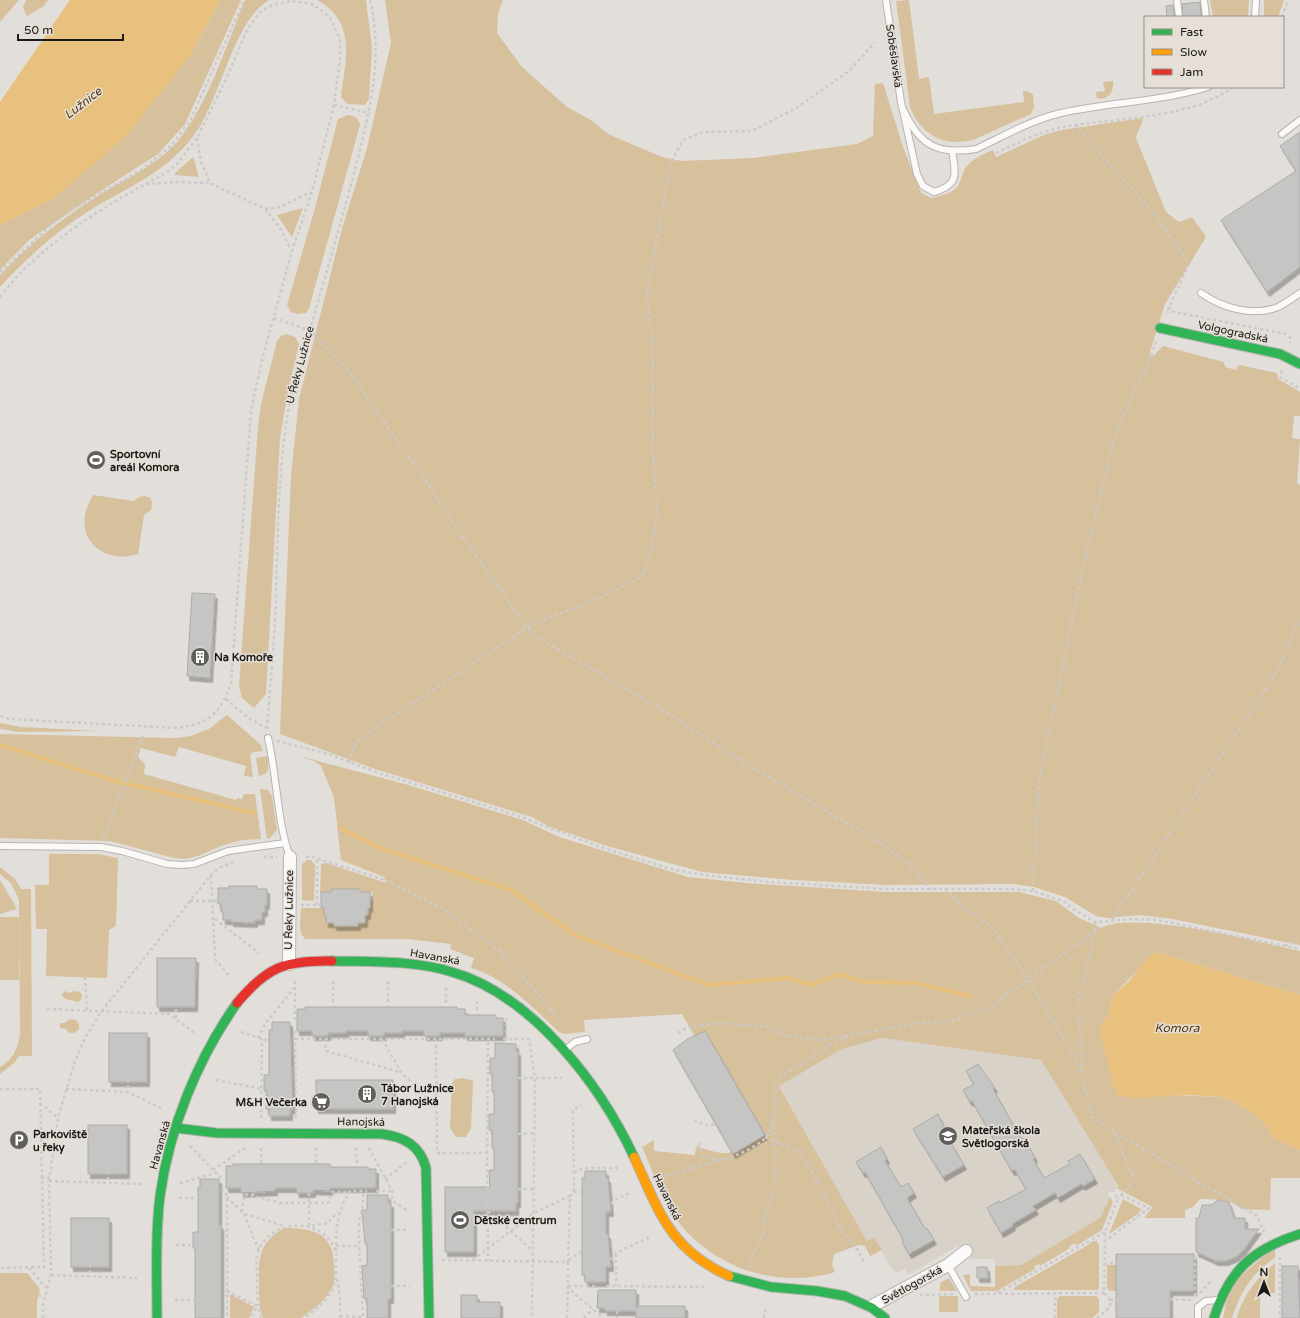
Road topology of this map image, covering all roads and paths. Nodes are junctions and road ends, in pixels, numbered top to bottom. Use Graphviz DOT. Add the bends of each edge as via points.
graph roads {
  1 [pos="244,0"];
  2 [pos="370,0"];
  3 [pos="886,0"];
  4 [pos="1177,0"];
  5 [pos="1204,0"];
  6 [pos="1256,0"];
  7 [pos="1288,0"];
  8 [pos="1179,16"];
  9 [pos="1206,16"];
  10 [pos="1255,16"];
  11 [pos="1282,16"];
  12 [pos="875,42"];
  13 [pos="1205,88"];
  14 [pos="1233,88"];
  15 [pos="334,105"];
  16 [pos="904,111"];
  17 [pos="370,113"];
  18 [pos="1300,120"];
  19 [pos="1075,125"];
  20 [pos="1282,134"];
  21 [pos="197,138"];
  22 [pos="952,152"];
  23 [pos="996,153"];
  24 [pos="210,183"];
  25 [pos="145,184"];
  26 [pos="312,192"];
  27 [pos="265,209"];
  28 [pos="292,250"];
  29 [pos="0,272"];
  30 [pos="1201,293"];
  31 [pos="1300,293"];
  32 [pos="0,297"];
  33 [pos="1170,306"];
  34 [pos="274,318"];
  35 [pos="1160,328"];
  36 [pos="310,330"];
  37 [pos="1289,346"];
  38 [pos="1300,364"];
  39 [pos="1283,368"];
  40 [pos="1300,388"];
  41 [pos="1300,620"];
  42 [pos="527,627"];
  43 [pos="226,699"];
  44 [pos="0,716"];
  45 [pos="267,728"];
  46 [pos="143,735"];
  47 [pos="268,738"];
  48 [pos="349,763"];
  49 [pos="285,843"];
  50 [pos="0,846"];
  51 [pos="101,847"];
  52 [pos="286,857"];
  53 [pos="306,857"];
  54 [pos="259,858"];
  55 [pos="317,858"];
  56 [pos="238,860"];
  57 [pos="211,875"];
  58 [pos="931,889"];
  59 [pos="945,889"];
  60 [pos="1033,891"];
  61 [pos="190,901"];
  62 [pos="213,901"];
  63 [pos="218,901"];
  64 [pos="299,905"];
  65 [pos="317,905"];
  66 [pos="321,905"];
  67 [pos="215,918"];
  68 [pos="1111,920"];
  69 [pos="1095,922"];
  70 [pos="1095,932"];
  71 [pos="1300,937"];
  72 [pos="1285,946"];
  73 [pos="1300,949"];
  74 [pos="259,953"];
  75 [pos="289,964"];
  76 [pos="85,977"];
  77 [pos="230,977"];
  78 [pos="388,980"];
  79 [pos="1029,980"];
  80 [pos="295,981"];
  81 [pos="332,981"];
  82 [pos="295,987"];
  83 [pos="446,988"];
  84 [pos="477,1000"];
  85 [pos="176,1004"];
  86 [pos="332,1007"];
  87 [pos="388,1007"];
  88 [pos="446,1007"];
  89 [pos="47,1009"];
  90 [pos="87,1010"];
  91 [pos="101,1012"];
  92 [pos="477,1015"];
  93 [pos="176,1018"];
  94 [pos="506,1018"];
  95 [pos="559,1021"];
  96 [pos="295,1022"];
  97 [pos="295,1030"];
  98 [pos="242,1032"];
  99 [pos="678,1033"];
  100 [pos="196,1034"];
  101 [pos="851,1035"];
  102 [pos="258,1038"];
  103 [pos="262,1039"];
  104 [pos="296,1039"];
  105 [pos="325,1039"];
  106 [pos="382,1039"];
  107 [pos="436,1039"];
  108 [pos="488,1039"];
  109 [pos="495,1039"];
  110 [pos="587,1039"];
  111 [pos="269,1041"];
  112 [pos="563,1051"];
  113 [pos="400,1072"];
  114 [pos="1082,1072"];
  115 [pos="518,1078"];
  116 [pos="536,1078"];
  117 [pos="562,1078"];
  118 [pos="128,1079"];
  119 [pos="216,1080"];
  120 [pos="0,1089"];
  121 [pos="66,1089"];
  122 [pos="262,1089"];
  123 [pos="128,1092"];
  124 [pos="40,1103"];
  125 [pos="581,1104"];
  126 [pos="161,1108"];
  127 [pos="437,1108"];
  128 [pos="774,1113"];
  129 [pos="58,1118"];
  130 [pos="261,1121"];
  131 [pos="694,1121"];
  132 [pos="715,1123"];
  133 [pos="176,1128"];
  134 [pos="1114,1132"];
  135 [pos="535,1133"];
  136 [pos="296,1134"];
  137 [pos="362,1134"];
  138 [pos="518,1134"];
  139 [pos="765,1137"];
  140 [pos="774,1140"];
  141 [pos="698,1143"];
  142 [pos="261,1144"];
  143 [pos="316,1144"];
  144 [pos="356,1144"];
  145 [pos="190,1146"];
  146 [pos="246,1148"];
  147 [pos="420,1151"];
  148 [pos="437,1153"];
  149 [pos="487,1153"];
  150 [pos="721,1160"];
  151 [pos="261,1164"];
  152 [pos="316,1164"];
  153 [pos="356,1167"];
  154 [pos="618,1168"];
  155 [pos="213,1170"];
  156 [pos="108,1171"];
  157 [pos="574,1172"];
  158 [pos="217,1173"];
  159 [pos="41,1178"];
  160 [pos="222,1179"];
  161 [pos="385,1179"];
  162 [pos="50,1180"];
  163 [pos="654,1180"];
  164 [pos="108,1183"];
  165 [pos="180,1183"];
  166 [pos="142,1184"];
  167 [pos="222,1188"];
  168 [pos="518,1189"];
  169 [pos="534,1189"];
  170 [pos="1113,1190"];
  171 [pos="363,1191"];
  172 [pos="367,1191"];
  173 [pos="376,1191"];
  174 [pos="392,1191"];
  175 [pos="350,1192"];
  176 [pos="574,1192"];
  177 [pos="582,1192"];
  178 [pos="309,1193"];
  179 [pos="629,1193"];
  180 [pos="1121,1195"];
  181 [pos="227,1196"];
  182 [pos="570,1196"];
  183 [pos="179,1198"];
  184 [pos="198,1198"];
  185 [pos="1118,1199"];
  186 [pos="309,1203"];
  187 [pos="611,1204"];
  188 [pos="340,1210"];
  189 [pos="488,1211"];
  190 [pos="409,1212"];
  191 [pos="243,1213"];
  192 [pos="534,1213"];
  193 [pos="285,1226"];
  194 [pos="308,1226"];
  195 [pos="391,1230"];
  196 [pos="409,1230"];
  197 [pos="510,1231"];
  198 [pos="1105,1232"];
  199 [pos="1300,1234"];
  200 [pos="650,1237"];
  201 [pos="1279,1241"];
  202 [pos="1104,1242"];
  203 [pos="176,1245"];
  204 [pos="193,1245"];
  205 [pos="1270,1245"];
  206 [pos="336,1246"];
  207 [pos="359,1246"];
  208 [pos="488,1248"];
  209 [pos="582,1250"];
  210 [pos="259,1251"];
  211 [pos="966,1251"];
  212 [pos="336,1252"];
  213 [pos="533,1252"];
  214 [pos="616,1253"];
  215 [pos="1195,1257"];
  216 [pos="428,1260"];
  217 [pos="611,1260"];
  218 [pos="473,1261"];
  219 [pos="488,1261"];
  220 [pos="533,1261"];
  221 [pos="568,1261"];
  222 [pos="864,1263"];
  223 [pos="1116,1263"];
  224 [pos="90,1264"];
  225 [pos="1104,1264"];
  226 [pos="948,1265"];
  227 [pos="28,1267"];
  228 [pos="0,1268"];
  229 [pos="748,1273"];
  230 [pos="51,1275"];
  231 [pos="90,1276"];
  232 [pos="137,1278"];
  233 [pos="336,1279"];
  234 [pos="391,1286"];
  235 [pos="410,1286"];
  236 [pos="598,1286"];
  237 [pos="606,1286"];
  238 [pos="616,1286"];
  239 [pos="568,1287"];
  240 [pos="704,1287"];
  241 [pos="46,1288"];
  242 [pos="228,1291"];
  243 [pos="1055,1293"];
  244 [pos="1104,1293"];
  245 [pos="958,1294"];
  246 [pos="998,1294"];
  247 [pos="38,1295"];
  248 [pos="919,1295"];
  249 [pos="969,1295"];
  250 [pos="44,1297"];
  251 [pos="1195,1297"];
  252 [pos="1126,1299"];
  253 [pos="1158,1299"];
  254 [pos="1219,1299"];
  255 [pos="175,1300"];
  256 [pos="195,1300"];
  257 [pos="1110,1300"];
  258 [pos="257,1306"];
  259 [pos="766,1306"];
  260 [pos="872,1306"];
  261 [pos="1280,1306"];
  262 [pos="1287,1306"];
  263 [pos="1198,1307"];
  264 [pos="594,1309"];
  265 [pos="617,1311"];
  266 [pos="340,1317"];
  267 [pos="43,1318"];
  268 [pos="157,1318"];
  269 [pos="227,1318"];
  270 [pos="251,1318"];
  271 [pos="261,1318"];
  272 [pos="304,1318"];
  273 [pos="429,1318"];
  274 [pos="532,1318"];
  275 [pos="567,1318"];
  276 [pos="584,1318"];
  277 [pos="603,1318"];
  278 [pos="617,1318"];
  279 [pos="764,1318"];
  280 [pos="885,1318"];
  281 [pos="1055,1318"];
  282 [pos="1097,1318"];
  283 [pos="1198,1318"];
  284 [pos="1214,1318"];
  285 [pos="1280,1318"];
  1 -- 29 [label="path" via="191,119 171,146 141,170 53,223"];
  2 -- 17 [label="path, U Řeky Lužnice" via="376,69"];
  3 -- 16 [label="lane, Soběslavská"];
  4 -- 8 [label="lane"];
  5 -- 9 [label="lane"];
  6 -- 10 [label="lane"];
  7 -- 11 [label="path"];
  12 -- 42 [label="path" via="850,70 798,107 752,131 703,132 683,140 671,162 647,293 653,349 653,450 657,514 651,553 640,577 599,598"];
  13 -- 22 [label="lane" via="1184,95 1061,113 1043,118 976,149"];
  14 -- 19 [label="path" via="1202,105"];
  15 -- 17 [label="path"];
  15 -- 21 [label="path" via="340,39 334,24 329,16 312,4 292,0 282,2 266,7 248,28"];
  15 -- 26 [label="path"];
  16 -- 22 [label="lane" via="912,128 923,140"];
  16 -- 22 [label="lane" via="917,174 924,186 934,192 946,189 953,181 955,171"];
  17 -- 36 [label="path, U Řeky Lužnice"];
  18 -- 20 [label="lane"];
  19 -- 23 [label="path" via="1038,134"];
  19 -- 33 [label="path" via="1157,217 1189,264"];
  21 -- 24 [label="path" via="201,162"];
  21 -- 25 [label="path" via="177,164"];
  24 -- 25 [label="path"];
  24 -- 27 [label="path"];
  25 -- 32 [label="path" via="52,244 29,264"];
  26 -- 27 [label="path" via="280,207"];
  26 -- 28 [label="path"];
  27 -- 28 [label="path" via="280,228"];
  28 -- 34 [label="path"];
  30 -- 31 [label="lane" via="1211,300 1249,311 1265,311 1280,306"];
  33 -- 35 [label="path"];
  33 -- 37 [label="path" via="1175,312 1286,334 1290,338"];
  34 -- 36 [label="path"];
  34 -- 43 [label="path" via="252,410 231,683"];
  35 -- 38 [label="street, Volgogradská" via="1280,354"];
  35 -- 60 [label="path" via="1149,362 1114,439 1082,572 1039,782"];
  36 -- 42 [label="path" via="349,371"];
  36 -- 45 [label="path, U Řeky Lužnice" via="287,415 278,531 274,650"];
  39 -- 40 [label="path" via="1280,377"];
  41 -- 68 [label="path" via="1276,675"];
  42 -- 48 [label="path" via="365,735 355,744"];
  42 -- 58 [label="path" via="537,637 881,843 909,864"];
  43 -- 44 [label="path" via="215,714 199,723 176,728 10,719"];
  43 -- 45 [label="path" via="250,719"];
  45 -- 47 [label="path, U Řeky Lužnice"];
  46 -- 51 [label="path"];
  47 -- 48 [label="path" via="329,754"];
  47 -- 49 [label="lane"];
  48 -- 58 [label="path" via="516,815 606,849 671,869 769,882"];
  49 -- 51 [label="lane" via="228,851 194,864 182,865 167,864"];
  49 -- 52 [label="lane"];
  50 -- 51 [label="lane"];
  52 -- 54 [label="path"];
  52 -- 75 [label="street, U Řeky Lužnice"];
  53 -- 55 [label="path"];
  55 -- 65 [label="path"];
  55 -- 95 [label="path" via="385,880 442,908 500,951"];
  56 -- 57 [label="path" via="219,868"];
  57 -- 61 [label="path"];
  57 -- 62 [label="path"];
  58 -- 59 [label="path"];
  59 -- 60 [label="path"];
  59 -- 79 [label="path" via="962,906 992,927"];
  60 -- 69 [label="path" via="1063,900"];
  61 -- 62 [label="path"];
  61 -- 91 [label="path"];
  62 -- 63 [label="path"];
  62 -- 67 [label="path"];
  64 -- 65 [label="path"];
  65 -- 66 [label="path"];
  67 -- 74 [label="path"];
  67 -- 77 [label="path" via="216,959"];
  68 -- 69 [label="path"];
  68 -- 72 [label="path" via="1157,920"];
  69 -- 70 [label="path"];
  70 -- 79 [label="path"];
  70 -- 114 [label="path" via="1079,992 1077,1012"];
  71 -- 72 [label="path"];
  72 -- 73 [label="path"];
  75 -- 112 [label="street, Havanská" via="402,963 422,964 454,971 482,982 512,1002 539,1022"];
  75 -- 133 [label="street, Havanská" via="264,974 252,984 233,1009 193,1084"];
  76 -- 90 [label="path"];
  78 -- 87 [label="path"];
  79 -- 101 [label="path" via="990,1007 964,1018"];
  79 -- 114 [label="path"];
  80 -- 82 [label="path"];
  81 -- 86 [label="path"];
  82 -- 96 [label="path"];
  82 -- 102 [label="path" via="265,1024"];
  83 -- 88 [label="path"];
  84 -- 92 [label="path"];
  85 -- 93 [label="path"];
  89 -- 90 [label="path"];
  90 -- 91 [label="path"];
  91 -- 93 [label="path" via="169,1014"];
  91 -- 121 [label="path" via="84,1040"];
  93 -- 100 [label="path"];
  94 -- 116 [label="path" via="504,1039 529,1039"];
  97 -- 104 [label="path"];
  98 -- 102 [label="path"];
  99 -- 101 [label="path" via="689,1027 719,1023 768,1027 787,1036 820,1040"];
  101 -- 128 [label="path" via="834,1043 774,1082"];
  102 -- 103 [label="path"];
  103 -- 111 [label="path"];
  103 -- 122 [label="path"];
  104 -- 105 [label="path"];
  104 -- 136 [label="path"];
  105 -- 106 [label="path"];
  105 -- 113 [label="path" via="326,1051"];
  106 -- 107 [label="path"];
  106 -- 113 [label="path"];
  107 -- 108 [label="path"];
  107 -- 127 [label="path"];
  108 -- 109 [label="path"];
  108 -- 149 [label="path"];
  110 -- 112 [label="lane" via="575,1042"];
  112 -- 260 [label="street, Havanská" via="620,1130 664,1222 693,1256 716,1270 740,1280 770,1287 840,1294"];
  113 -- 127 [label="path"];
  114 -- 134 [label="path" via="1093,1117"];
  115 -- 116 [label="path"];
  116 -- 117 [label="path"];
  116 -- 135 [label="path"];
  118 -- 123 [label="path"];
  119 -- 122 [label="path"];
  120 -- 124 [label="path" via="40,1089"];
  121 -- 123 [label="path"];
  121 -- 129 [label="path"];
  122 -- 130 [label="path"];
  123 -- 126 [label="path"];
  124 -- 129 [label="path"];
  124 -- 159 [label="path"];
  125 -- 157 [label="path" via="573,1112"];
  127 -- 148 [label="path"];
  128 -- 139 [label="path"];
  128 -- 140 [label="path"];
  129 -- 162 [label="path"];
  131 -- 132 [label="path" via="710,1126"];
  133 -- 136 [label="street, Hanojská" via="217,1133"];
  133 -- 268 [label="street, Havanská" via="167,1155 160,1207"];
  134 -- 180 [label="path" via="1134,1179"];
  134 -- 205 [label="path" via="1188,1175 1202,1186 1212,1189 1256,1215"];
  135 -- 138 [label="path"];
  135 -- 169 [label="path"];
  136 -- 137 [label="street, Hanojská"];
  137 -- 147 [label="street, Hanojská" via="391,1135 415,1145"];
  137 -- 161 [label="path"];
  139 -- 140 [label="path"];
  139 -- 150 [label="path" via="753,1146"];
  140 -- 222 [label="path" via="798,1152 819,1183 842,1232 855,1245"];
  140 -- 229 [label="path" via="772,1198 766,1210 763,1237 752,1254"];
  141 -- 150 [label="path" via="702,1155"];
  142 -- 151 [label="path"];
  143 -- 152 [label="path"];
  144 -- 153 [label="path"];
  145 -- 155 [label="path"];
  146 -- 155 [label="path"];
  147 -- 148 [label="path"];
  147 -- 161 [label="path"];
  147 -- 216 [label="street" via="426,1168"];
  148 -- 149 [label="path"];
  149 -- 189 [label="path"];
  150 -- 163 [label="path"];
  154 -- 157 [label="path" via="583,1168"];
  155 -- 158 [label="path"];
  156 -- 164 [label="path"];
  157 -- 176 [label="path"];
  158 -- 160 [label="path"];
  158 -- 165 [label="path"];
  159 -- 162 [label="path"];
  159 -- 227 [label="path" via="44,1267"];
  161 -- 174 [label="path"];
  162 -- 164 [label="path"];
  162 -- 230 [label="path"];
  164 -- 166 [label="path"];
  167 -- 181 [label="path"];
  168 -- 169 [label="path"];
  169 -- 192 [label="path"];
  170 -- 185 [label="path"];
  171 -- 172 [label="path"];
  171 -- 175 [label="path"];
  171 -- 207 [label="path"];
  173 -- 174 [label="path"];
  174 -- 190 [label="path" via="392,1200"];
  175 -- 186 [label="path" via="332,1192 328,1203"];
  175 -- 188 [label="path"];
  176 -- 177 [label="path"];
  176 -- 182 [label="path"];
  178 -- 186 [label="path"];
  179 -- 187 [label="path"];
  180 -- 185 [label="path"];
  180 -- 202 [label="path" via="1149,1208"];
  181 -- 191 [label="path"];
  181 -- 242 [label="path"];
  182 -- 192 [label="path"];
  182 -- 221 [label="path"];
  183 -- 184 [label="path"];
  185 -- 198 [label="path"];
  186 -- 191 [label="path" via="281,1203 253,1194 244,1195"];
  186 -- 194 [label="path"];
  188 -- 194 [label="path" via="328,1223"];
  188 -- 206 [label="path"];
  189 -- 197 [label="path"];
  189 -- 208 [label="path"];
  191 -- 193 [label="path"];
  191 -- 210 [label="path"];
  192 -- 197 [label="path"];
  192 -- 213 [label="path"];
  193 -- 194 [label="path"];
  193 -- 210 [label="path" via="269,1236"];
  194 -- 212 [label="path" via="328,1238"];
  195 -- 196 [label="path"];
  197 -- 208 [label="path"];
  197 -- 213 [label="path"];
  198 -- 202 [label="path"];
  198 -- 246 [label="path"];
  199 -- 201 [label="street"];
  200 -- 214 [label="path"];
  201 -- 205 [label="street"];
  201 -- 261 [label="path"];
  202 -- 225 [label="path"];
  203 -- 204 [label="path"];
  205 -- 254 [label="street" via="1244,1262 1227,1283"];
  206 -- 207 [label="path"];
  206 -- 212 [label="path"];
  207 -- 266 [label="path" via="363,1317"];
  208 -- 218 [label="path"];
  208 -- 219 [label="path"];
  209 -- 221 [label="path"];
  210 -- 258 [label="path" via="256,1259"];
  211 -- 226 [label="street, Světlogorská"];
  212 -- 233 [label="path"];
  213 -- 220 [label="path"];
  214 -- 217 [label="path"];
  214 -- 238 [label="path"];
  215 -- 251 [label="path"];
  216 -- 218 [label="path"];
  216 -- 273 [label="street"];
  218 -- 219 [label="path"];
  219 -- 220 [label="path"];
  220 -- 221 [label="path"];
  220 -- 274 [label="path"];
  221 -- 239 [label="path"];
  223 -- 225 [label="path"];
  224 -- 231 [label="path"];
  225 -- 244 [label="path"];
  226 -- 249 [label="lane"];
  226 -- 260 [label="street, Světlogorská"];
  227 -- 228 [label="path"];
  227 -- 241 [label="path"];
  230 -- 231 [label="path"];
  230 -- 241 [label="path"];
  231 -- 232 [label="path"];
  233 -- 266 [label="path" via="340,1296"];
  233 -- 272 [label="path" via="334,1287 323,1302"];
  234 -- 235 [label="path"];
  236 -- 239 [label="path"];
  237 -- 238 [label="path"];
  238 -- 240 [label="path"];
  239 -- 264 [label="path"];
  239 -- 275 [label="path"];
  241 -- 250 [label="path"];
  242 -- 258 [label="path"];
  242 -- 269 [label="path"];
  243 -- 244 [label="path"];
  243 -- 246 [label="path"];
  243 -- 281 [label="path"];
  244 -- 257 [label="path"];
  245 -- 248 [label="path"];
  246 -- 249 [label="path"];
  247 -- 250 [label="path"];
  250 -- 267 [label="path"];
  252 -- 257 [label="path"];
  253 -- 263 [label="path" via="1192,1300"];
  254 -- 263 [label="lane" via="1206,1301"];
  254 -- 284 [label="street"];
  255 -- 256 [label="path"];
  257 -- 282 [label="path" via="1110,1307"];
  258 -- 270 [label="path"];
  258 -- 271 [label="path"];
  259 -- 279 [label="path"];
  260 -- 280 [label="street, Světlogorská"];
  261 -- 262 [label="path"];
  261 -- 285 [label="path"];
  263 -- 283 [label="lane"];
  264 -- 276 [label="path"];
  264 -- 277 [label="path"];
  265 -- 278 [label="path"];
}
